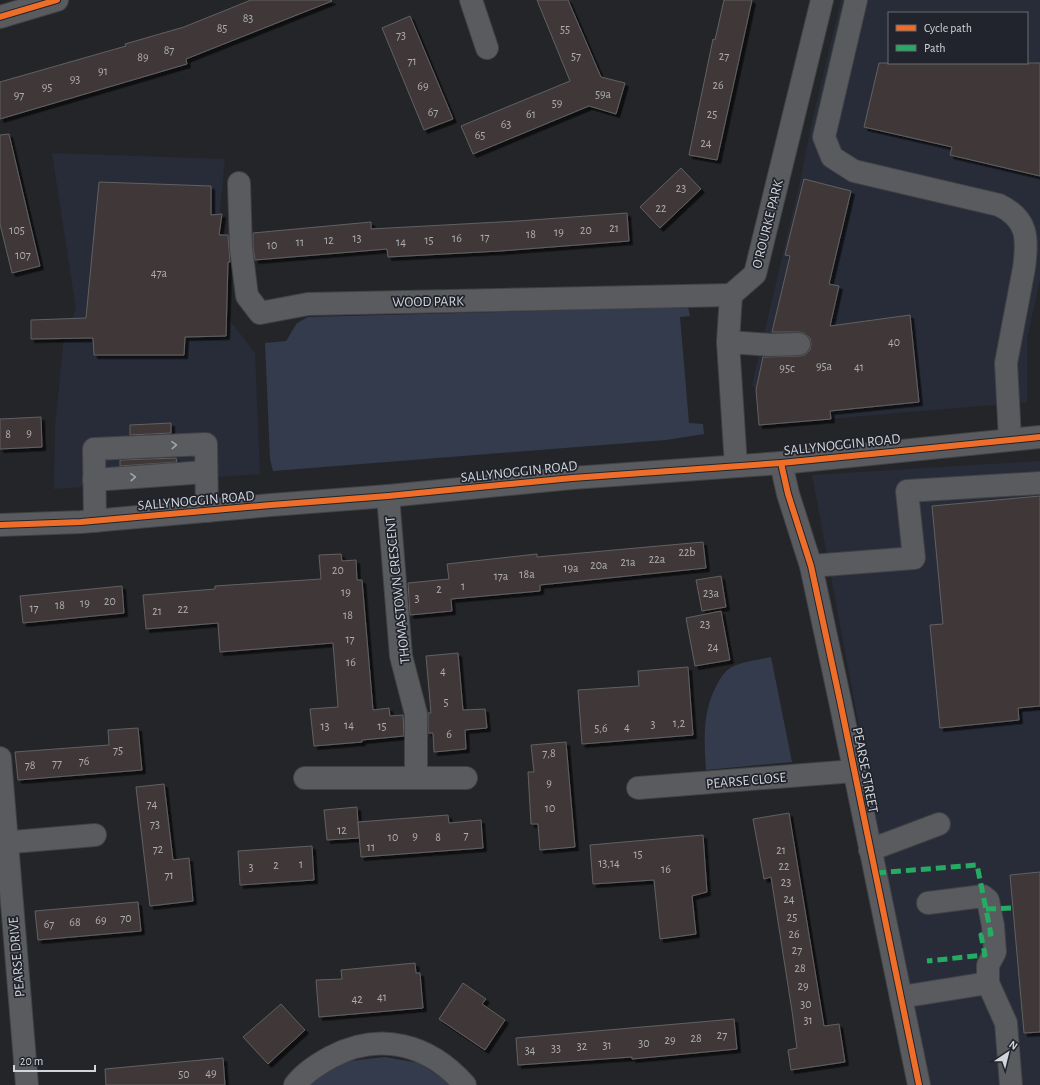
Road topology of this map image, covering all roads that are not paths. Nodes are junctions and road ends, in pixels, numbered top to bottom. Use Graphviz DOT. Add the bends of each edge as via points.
graph roads {
  1 [pos="57,0"];
  2 [pos="471,0"];
  3 [pos="822,0"];
  4 [pos="856,0"];
  5 [pos="0,17"];
  6 [pos="487,48"];
  7 [pos="239,183"];
  8 [pos="731,295"];
  9 [pos="728,342"];
  10 [pos="799,344"];
  11 [pos="1040,437"];
  12 [pos="1010,439"];
  13 [pos="781,463"];
  14 [pos="736,466"];
  15 [pos="205,472"];
  16 [pos="94,480"];
  17 [pos="1040,483"];
  18 [pos="388,496"];
  19 [pos="207,511"];
  20 [pos="94,521"];
  21 [pos="0,525"];
  22 [pos="811,566"];
  23 [pos="0,758"];
  24 [pos="854,771"];
  25 [pos="306,778"];
  26 [pos="416,778"];
  27 [pos="466,778"];
  28 [pos="638,788"];
  29 [pos="939,824"];
  30 [pos="95,835"];
  31 [pos="4,843"];
  32 [pos="870,850"];
  33 [pos="928,903"];
  34 [pos="988,983"];
  35 [pos="901,997"];
  36 [pos="27,1085"];
  37 [pos="295,1085"];
  38 [pos="465,1085"];
  39 [pos="919,1085"];
  40 [pos="1011,1085"];
  1 -- 5 [label="street"];
  2 -- 6 [label="street"];
  3 -- 8 [label="street, O'ROURKE PARK" via="755,274"];
  4 -- 12 [label="street" via="824,138 832,157 854,171 998,205 1014,214 1020,221 1026,237 1024,268 1006,363"];
  7 -- 8 [label="street, WOOD PARK" via="241,248 247,296 260,313 308,304"];
  8 -- 9 [label="street"];
  9 -- 10 [label="street"];
  9 -- 14 [label="street"];
  11 -- 12 [label="street, SALLYNOGGIN ROAD"];
  12 -- 13 [label="street, SALLYNOGGIN ROAD"];
  13 -- 14 [label="street, SALLYNOGGIN ROAD"];
  13 -- 22 [label="street, PEARSE STREET"];
  14 -- 18 [label="street, SALLYNOGGIN ROAD" via="572,478"];
  16 -- 15 [label="street, one-way"];
  16 -- 15 [label="street, one-way" via="94,449 206,444"];
  15 -- 19 [label="street"];
  16 -- 20 [label="street"];
  17 -- 22 [label="street" via="907,491 914,558"];
  18 -- 19 [label="street, SALLYNOGGIN ROAD"];
  18 -- 26 [label="street, THOMASTOWN CRESCENT" via="401,656 416,714"];
  19 -- 20 [label="street, SALLYNOGGIN ROAD"];
  20 -- 21 [label="street, SALLYNOGGIN ROAD"];
  22 -- 24 [label="street, PEARSE STREET"];
  23 -- 31 [label="street, PEARSE DRIVE"];
  24 -- 28 [label="street, PEARSE CLOSE"];
  24 -- 32 [label="street, PEARSE STREET"];
  25 -- 26 [label="street"];
  26 -- 27 [label="street"];
  29 -- 32 [label="street"];
  30 -- 31 [label="street"];
  31 -- 36 [label="street, PEARSE DRIVE"];
  32 -- 35 [label="street, PEARSE STREET"];
  33 -- 34 [label="street" via="983,896 988,900 995,952 988,965"];
  34 -- 35 [label="street"];
  34 -- 40 [label="street" via="1006,1023"];
  35 -- 39 [label="street, PEARSE STREET"];
  37 -- 38 [label="street" via="309,1072 342,1051 376,1043 414,1048 448,1068"];
}
